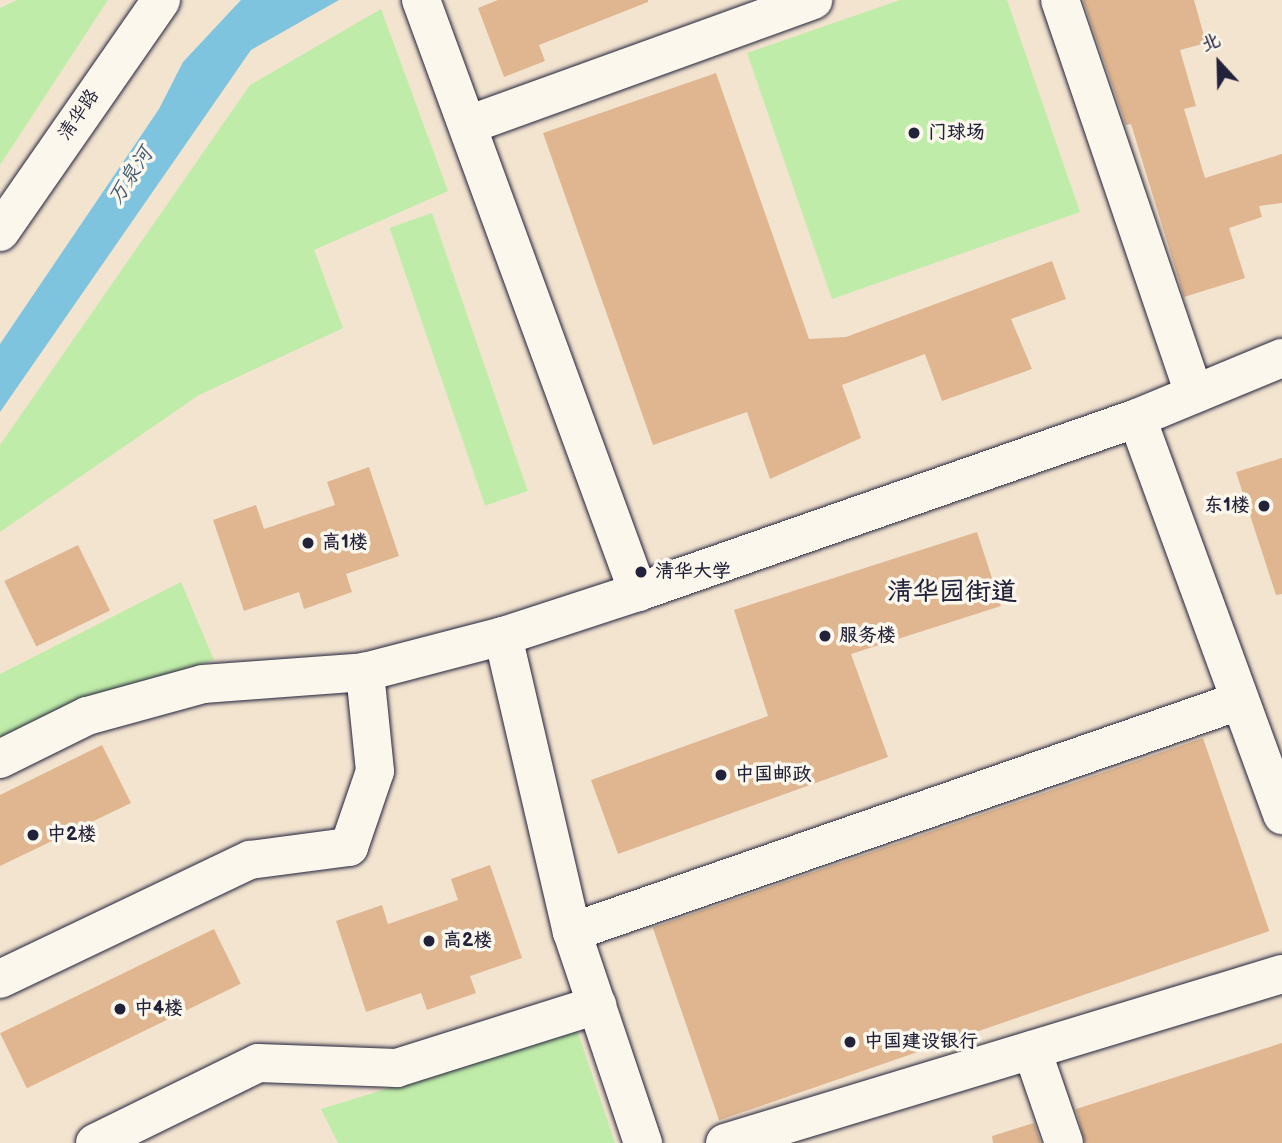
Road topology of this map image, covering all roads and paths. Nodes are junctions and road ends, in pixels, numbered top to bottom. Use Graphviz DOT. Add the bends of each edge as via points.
graph roads {
  1 [pos="161,0"];
  2 [pos="421,0"];
  3 [pos="813,0"];
  4 [pos="1060,0"];
  5 [pos="471,124"];
  6 [pos="0,232"];
  7 [pos="1282,358"];
  8 [pos="1194,394"];
  9 [pos="1137,418"];
  10 [pos="638,592"];
  11 [pos="503,636"];
  12 [pos="365,672"];
  13 [pos="1239,701"];
  14 [pos="0,759"];
  15 [pos="1282,815"];
  16 [pos="572,932"];
  17 [pos="1282,974"];
  18 [pos="0,979"];
  19 [pos="597,1005"];
  20 [pos="1032,1050"];
  21 [pos="95,1143"];
  22 [pos="643,1143"];
  23 [pos="724,1143"];
  24 [pos="1064,1143"];
  1 -- 6 [label="street, 清华路"];
  2 -- 5 [label="street"];
  3 -- 5 [label="street"];
  4 -- 8 [label="street"];
  5 -- 10 [label="street"];
  7 -- 8 [label="street"];
  8 -- 9 [label="street"];
  9 -- 10 [label="street"];
  9 -- 13 [label="street"];
  10 -- 11 [label="street"];
  11 -- 12 [label="street"];
  11 -- 16 [label="street"];
  12 -- 14 [label="street" via="203,684 87,716"];
  12 -- 18 [label="street" via="375,771 349,847 250,860"];
  13 -- 15 [label="street"];
  13 -- 16 [label="street"];
  16 -- 19 [label="street"];
  17 -- 20 [label="street"];
  19 -- 21 [label="street" via="397,1068 258,1063"];
  19 -- 22 [label="street"];
  20 -- 23 [label="street"];
  20 -- 24 [label="street"];
}
